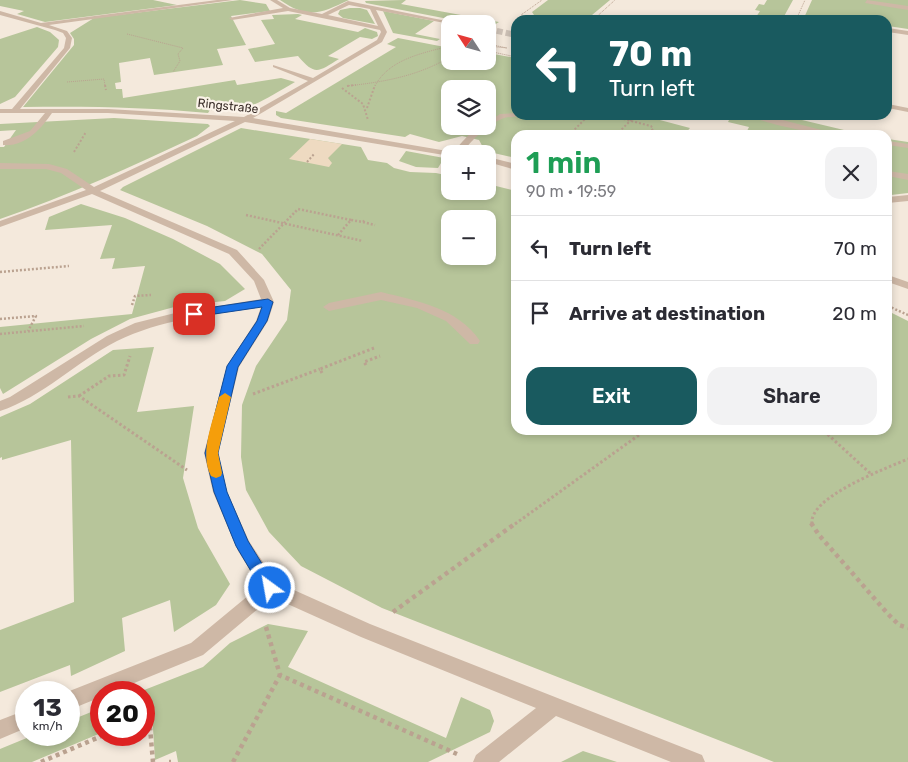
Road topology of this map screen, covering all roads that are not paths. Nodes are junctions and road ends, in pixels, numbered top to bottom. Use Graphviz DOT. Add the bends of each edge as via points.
graph roads {
  1 [pos="230,0"];
  2 [pos="273,0"];
  3 [pos="354,0"];
  4 [pos="867,2"];
  5 [pos="348,3"];
  6 [pos="372,8"];
  7 [pos="908,8"];
  8 [pos="288,9"];
  9 [pos="0,13"];
  10 [pos="323,16"];
  11 [pos="88,18"];
  12 [pos="232,18"];
  13 [pos="441,21"];
  14 [pos="43,24"];
  15 [pos="381,28"];
  16 [pos="892,31"];
  17 [pos="65,32"];
  18 [pos="908,33"];
  19 [pos="276,66"];
  20 [pos="312,80"];
  21 [pos="892,107"];
  22 [pos="15,110"];
  23 [pos="908,110"];
  24 [pos="0,111"];
  25 [pos="50,111"];
  26 [pos="511,115"];
  27 [pos="242,119"];
  28 [pos="496,120"];
  29 [pos="772,120"];
  30 [pos="807,130"];
  31 [pos="474,135"];
  32 [pos="6,143"];
  33 [pos="892,144"];
  34 [pos="464,145"];
  35 [pos="908,146"];
  36 [pos="441,152"];
  37 [pos="496,162"];
  38 [pos="0,166"];
  39 [pos="511,166"];
  40 [pos="892,175"];
  41 [pos="908,177"];
  42 [pos="95,190"];
  43 [pos="908,198"];
  44 [pos="892,199"];
  45 [pos="0,224"];
  46 [pos="892,280"];
  47 [pos="908,286"];
  48 [pos="268,302"];
  49 [pos="329,307"];
  50 [pos="474,342"];
  51 [pos="0,406"];
  52 [pos="270,588"];
  53 [pos="80,697"];
  54 [pos="555,705"];
  55 [pos="15,724"];
  56 [pos="0,730"];
  57 [pos="474,760"];
  58 [pos="695,762"];
  1 -- 11 [label="lane"];
  2 -- 8 [label="lane"];
  3 -- 5 [label="lane"];
  4 -- 7 [label="lane"];
  5 -- 6 [label="lane"];
  5 -- 10 [label="lane"];
  6 -- 13 [label="lane"];
  6 -- 15 [label="lane"];
  8 -- 10 [label="lane"];
  8 -- 12 [label="lane"];
  9 -- 14 [label="lane"];
  10 -- 15 [label="lane"];
  11 -- 14 [label="lane"];
  11 -- 17 [label="lane"];
  14 -- 17 [label="lane"];
  15 -- 20 [label="lane" via="384,32 380,41"];
  16 -- 18 [label="lane"];
  17 -- 22 [label="lane" via="69,38 66,48"];
  19 -- 20 [label="lane"];
  20 -- 27 [label="lane"];
  21 -- 23 [label="lane"];
  22 -- 24 [label="lane, Ringstraße"];
  22 -- 25 [label="lane, Ringstraße"];
  25 -- 27 [label="lane, Ringstraße"];
  25 -- 32 [label="lane" via="39,129"];
  26 -- 28 [label="lane"];
  27 -- 36 [label="lane, Ringstraße"];
  27 -- 42 [label="lane"];
  29 -- 30 [label="lane"];
  31 -- 34 [label="lane"];
  33 -- 35 [label="lane"];
  37 -- 39 [label="lane"];
  38 -- 42 [label="lane" via="46,166 64,171"];
  40 -- 41 [label="lane"];
  42 -- 45 [label="lane"];
  42 -- 48 [label="lane" via="100,195 233,252 259,280"];
  43 -- 44 [label="lane"];
  46 -- 47 [label="lane"];
  48 -- 51 [label="lane" via="139,326 111,339 15,400"];
  48 -- 52 [label="lane" via="262,321 233,366 212,453 220,492 243,546"];
  49 -- 50 [label="lane" via="382,296 420,305 450,318"];
  52 -- 53 [label="lane" via="197,649"];
  52 -- 54 [label="lane" via="367,631"];
  54 -- 57 [label="lane"];
  54 -- 58 [label="lane"];
  55 -- 56 [label="lane"];
}
